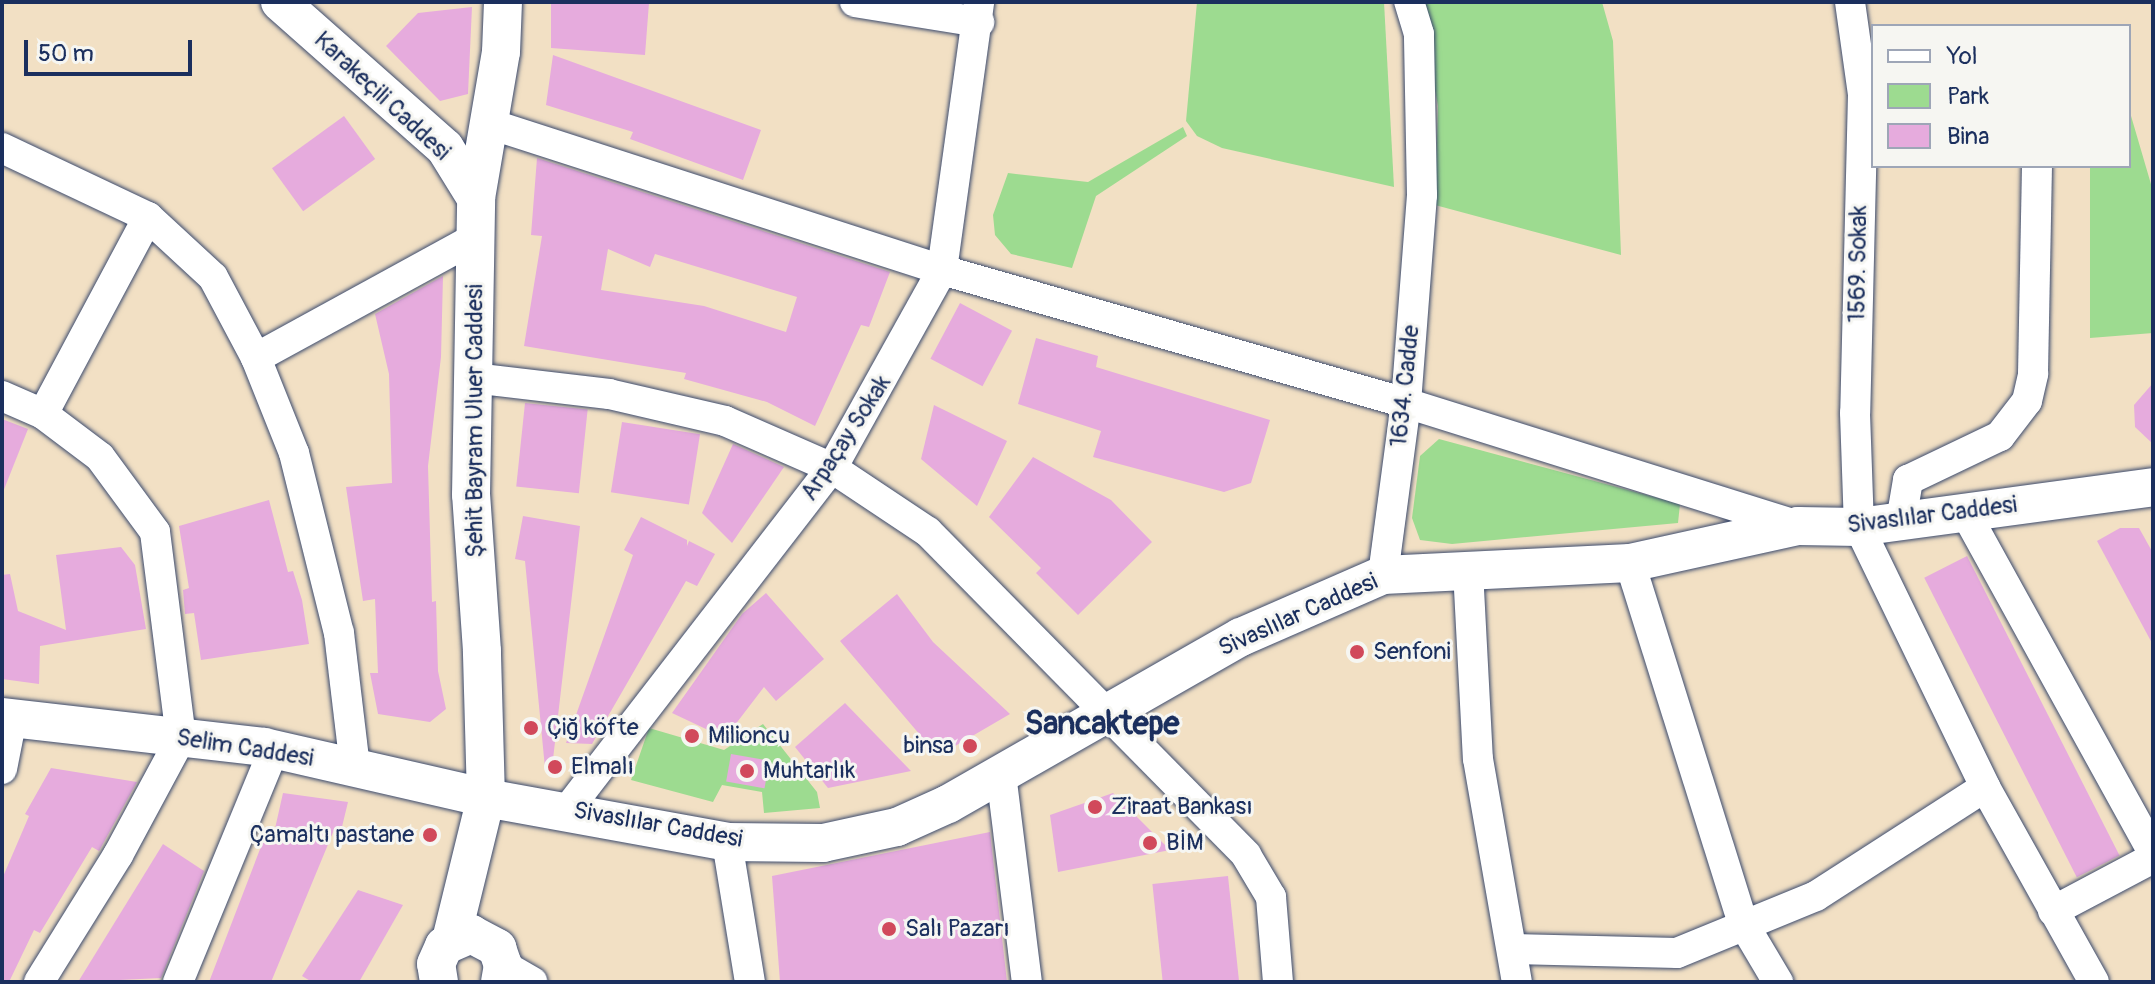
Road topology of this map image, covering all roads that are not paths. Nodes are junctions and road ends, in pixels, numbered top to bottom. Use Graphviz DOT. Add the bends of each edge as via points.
graph roads {
  1 [pos="280,2"];
  2 [pos="503,2"];
  3 [pos="855,2"];
  4 [pos="1409,2"];
  5 [pos="1850,2"];
  6 [pos="979,12"];
  7 [pos="487,123"];
  8 [pos="2,148"];
  9 [pos="2037,168"];
  10 [pos="476,198"];
  11 [pos="148,217"];
  12 [pos="475,238"];
  13 [pos="942,270"];
  14 [pos="256,358"];
  15 [pos="473,378"];
  16 [pos="2,396"];
  17 [pos="1406,403"];
  18 [pos="43,414"];
  19 [pos="832,468"];
  20 [pos="2153,487"];
  21 [pos="1965,512"];
  22 [pos="1901,521"];
  23 [pos="1798,526"];
  24 [pos="1859,527"];
  25 [pos="1630,563"];
  26 [pos="1468,570"];
  27 [pos="1383,575"];
  28 [pos="1104,713"];
  29 [pos="7,718"];
  30 [pos="181,738"];
  31 [pos="274,749"];
  32 [pos="355,767"];
  33 [pos="2,769"];
  34 [pos="1001,774"];
  35 [pos="1985,787"];
  36 [pos="486,798"];
  37 [pos="568,809"];
  38 [pos="478,842"];
  39 [pos="727,842"];
  40 [pos="2153,855"];
  41 [pos="2053,911"];
  42 [pos="1743,923"];
  43 [pos="1513,949"];
  44 [pos="444,956"];
  45 [pos="507,968"];
  46 [pos="39,982"];
  47 [pos="178,982"];
  48 [pos="416,982"];
  49 [pos="750,982"];
  50 [pos="1027,982"];
  51 [pos="1278,982"];
  52 [pos="1517,982"];
  53 [pos="1778,982"];
  54 [pos="2094,982"];
  1 -- 10 [label="main road, Karakeçili Caddesi" via="445,148"];
  2 -- 7 [label="main road, Şehit Bayram Uluer Caddesi" via="501,52"];
  3 -- 6 [label="street"];
  4 -- 17 [label="street, 1634. Cadde" via="1420,48 1422,195"];
  5 -- 24 [label="street, 1569. Sokak" via="1863,94 1855,413"];
  6 -- 13 [label="street, Arpaçay Sokak"];
  7 -- 10 [label="main road, Şehit Bayram Uluer Caddesi"];
  7 -- 13 [label="street"];
  8 -- 11 [label="street"];
  9 -- 22 [label="street" via="2033,374 2027,401 2000,436 1908,480"];
  10 -- 12 [label="main road, Şehit Bayram Uluer Caddesi"];
  11 -- 14 [label="street" via="213,277"];
  11 -- 18 [label="street"];
  12 -- 14 [label="street"];
  12 -- 15 [label="main road, Şehit Bayram Uluer Caddesi"];
  13 -- 17 [label="street"];
  13 -- 19 [label="street, Arpaçay Sokak"];
  14 -- 32 [label="street" via="294,453 339,633"];
  15 -- 19 [label="street" via="609,394 725,421"];
  15 -- 36 [label="main road, Şehit Bayram Uluer Caddesi" via="471,495"];
  16 -- 18 [label="street"];
  17 -- 23 [label="street"];
  17 -- 27 [label="street, 1634. Cadde"];
  18 -- 30 [label="street" via="100,457 155,532"];
  19 -- 28 [label="street" via="928,532"];
  19 -- 37 [label="street, Arpaçay Sokak"];
  20 -- 21 [label="main road, Sivaslılar Caddesi"];
  21 -- 22 [label="main road, Sivaslılar Caddesi"];
  21 -- 40 [label="street"];
  22 -- 24 [label="main road, Sivaslılar Caddesi"];
  23 -- 24 [label="main road, Sivaslılar Caddesi"];
  23 -- 25 [label="main road, Sivaslılar Caddesi"];
  24 -- 35 [label="street"];
  25 -- 26 [label="main road, Sivaslılar Caddesi"];
  25 -- 42 [label="street"];
  26 -- 27 [label="main road, Sivaslılar Caddesi"];
  26 -- 43 [label="street" via="1478,759"];
  27 -- 28 [label="main road, Sivaslılar Caddesi" via="1241,637"];
  28 -- 34 [label="main road, Sivaslılar Caddesi"];
  28 -- 51 [label="street" via="1246,855 1271,897"];
  29 -- 30 [label="main road, Selim Caddesi"];
  29 -- 33 [label="street"];
  30 -- 31 [label="main road, Selim Caddesi"];
  30 -- 46 [label="street" via="118,855"];
  31 -- 32 [label="main road, Selim Caddesi"];
  31 -- 47 [label="street"];
  32 -- 36 [label="main road, Selim Caddesi"];
  34 -- 39 [label="main road, Sivaslılar Caddesi" via="897,827 823,843"];
  34 -- 50 [label="street"];
  35 -- 41 [label="street"];
  35 -- 42 [label="street" via="1816,896"];
  36 -- 37 [label="main road, Sivaslılar Caddesi"];
  36 -- 38 [label="main road, Şehit Bayram Uluer Caddesi"];
  37 -- 39 [label="main road, Sivaslılar Caddesi"];
  38 -- 44 [label="main road"];
  38 -- 45 [label="main road"];
  39 -- 49 [label="street"];
  40 -- 41 [label="street"];
  41 -- 54 [label="street"];
  42 -- 43 [label="street" via="1677,953"];
  42 -- 53 [label="street"];
  43 -- 52 [label="street"];
  44 -- 45 [label="main road" via="471,934"];
  44 -- 48 [label="street"];
}
